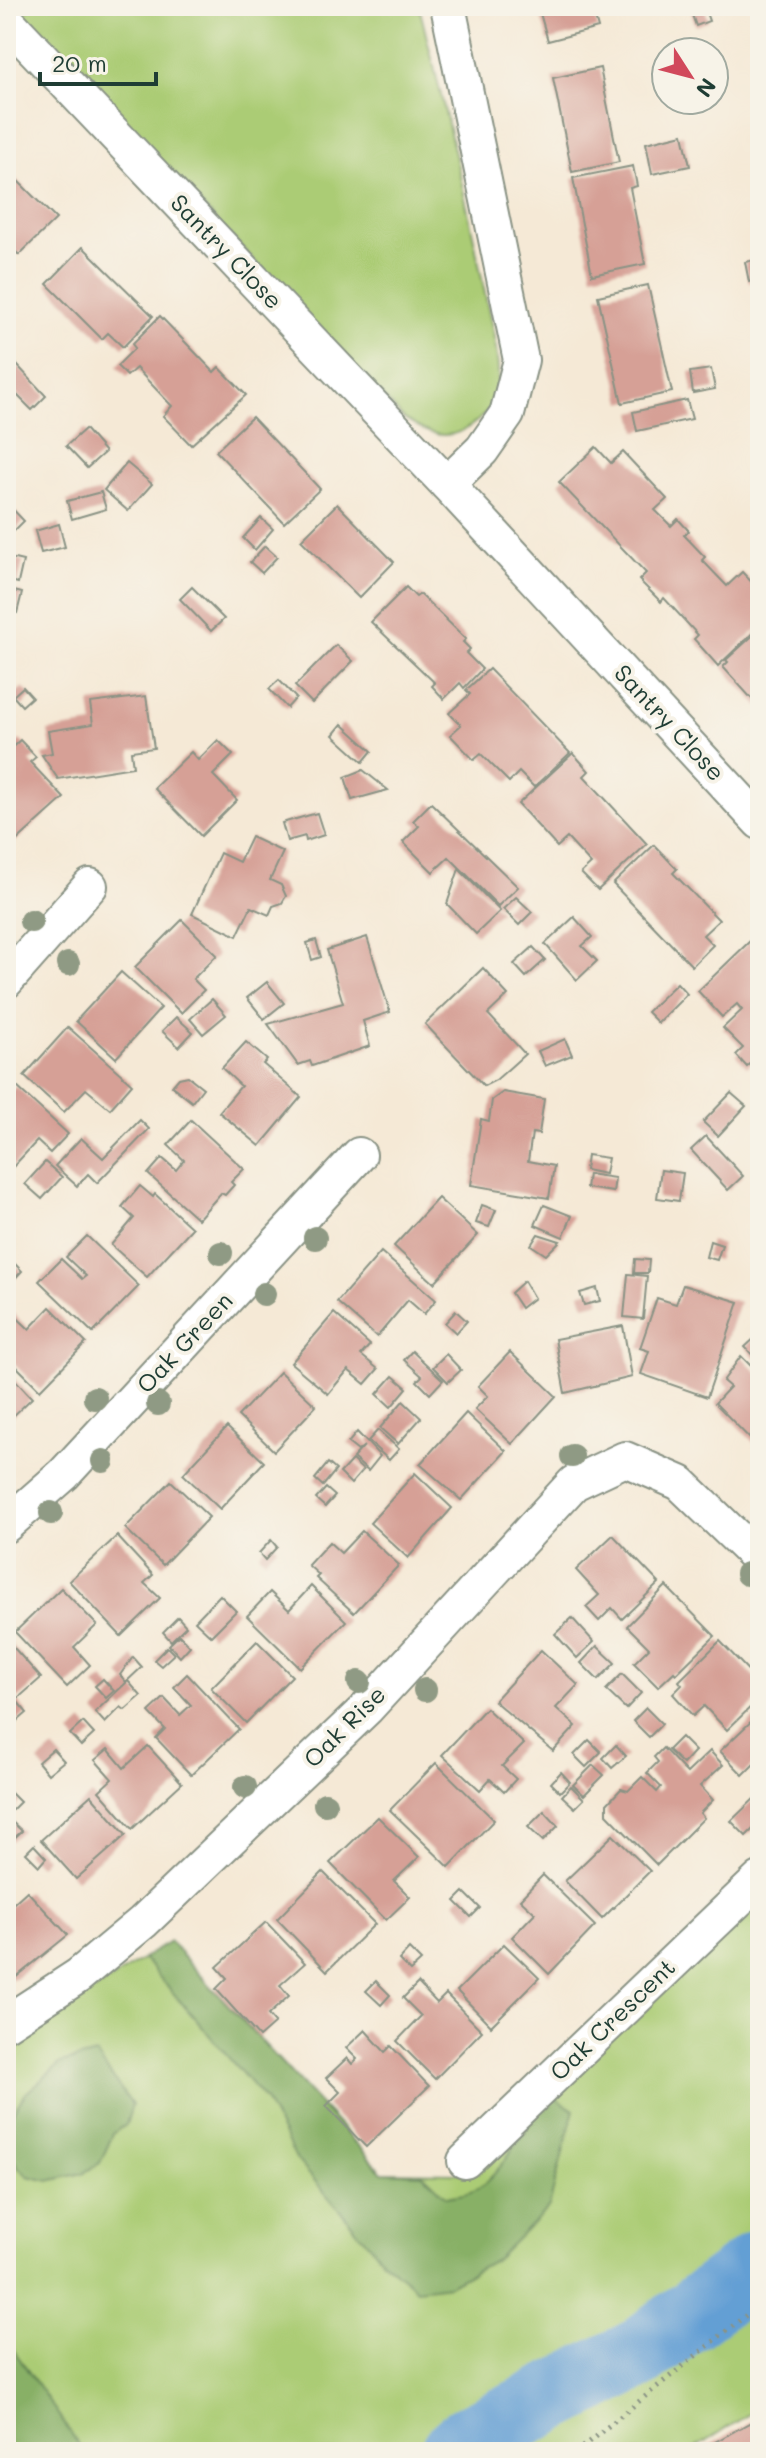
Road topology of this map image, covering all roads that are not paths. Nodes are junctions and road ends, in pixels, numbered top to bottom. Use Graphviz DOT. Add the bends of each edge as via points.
graph roads {
  1 [pos="448,6"];
  2 [pos="6,20"];
  3 [pos="447,484"];
  4 [pos="760,822"];
  5 [pos="90,886"];
  6 [pos="6,981"];
  7 [pos="359,1155"];
  8 [pos="6,1525"];
  9 [pos="760,1560"];
  10 [pos="760,1879"];
  11 [pos="6,2023"];
  12 [pos="465,2161"];
  1 -- 3 [label="street" via="521,360 507,414 482,450"];
  2 -- 3 [label="street, Santry Close"];
  3 -- 4 [label="street, Santry Close"];
  5 -- 6 [label="street"];
  7 -- 8 [label="street, Oak Green" via="64,1474"];
  9 -- 11 [label="street, Oak Rise" via="680,1483 625,1459 574,1483 367,1708 154,1911 78,1976"];
  10 -- 12 [label="street, Oak Crescent"];
}
